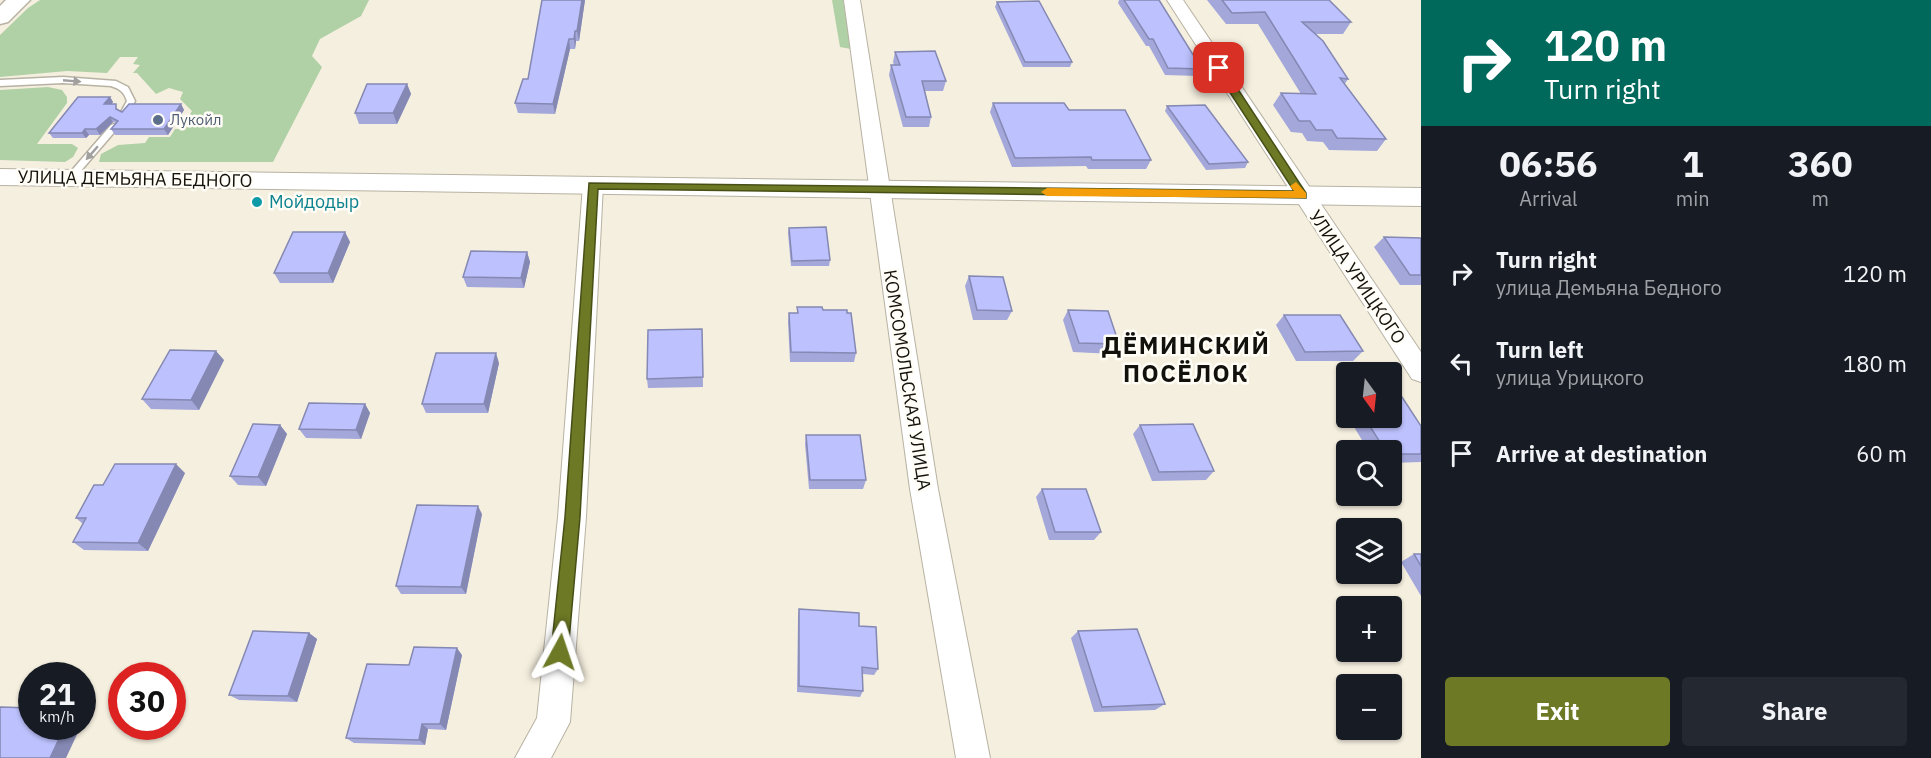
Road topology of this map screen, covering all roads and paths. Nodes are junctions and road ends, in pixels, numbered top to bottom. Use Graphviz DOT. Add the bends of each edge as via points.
graph roads {
  1 [pos="19,0"];
  2 [pos="852,0"];
  3 [pos="1175,0"];
  4 [pos="0,17"];
  5 [pos="0,83"];
  6 [pos="125,112"];
  7 [pos="114,127"];
  8 [pos="0,177"];
  9 [pos="70,178"];
  10 [pos="593,185"];
  11 [pos="878,190"];
  12 [pos="1302,195"];
  13 [pos="1421,197"];
  14 [pos="1421,372"];
  15 [pos="532,758"];
  16 [pos="973,758"];
  1 -- 4 [label="main road"];
  2 -- 11 [label="street, КОМСОМОЛЬСКАЯ УЛИЦА"];
  3 -- 12 [label="street, УЛИЦА УРИЦКОГО"];
  5 -- 6 [label="lane, one-way" via="61,80 120,84 131,101"];
  7 -- 9 [label="lane, one-way"];
  8 -- 9 [label="street, УЛИЦА ДЕМЬЯНА БЕДНОГО"];
  9 -- 10 [label="street, УЛИЦА ДЕМЬЯНА БЕДНОГО"];
  10 -- 11 [label="street, УЛИЦА ДЕМЬЯНА БЕДНОГО"];
  10 -- 15 [label="street" via="573,517 553,722"];
  11 -- 12 [label="street, УЛИЦА ДЕМЬЯНА БЕДНОГО"];
  11 -- 16 [label="street, КОМСОМОЛЬСКАЯ УЛИЦА" via="924,489"];
  12 -- 13 [label="street, УЛИЦА ДЕМЬЯНА БЕДНОГО"];
  12 -- 14 [label="street, УЛИЦА УРИЦКОГО"];
}
